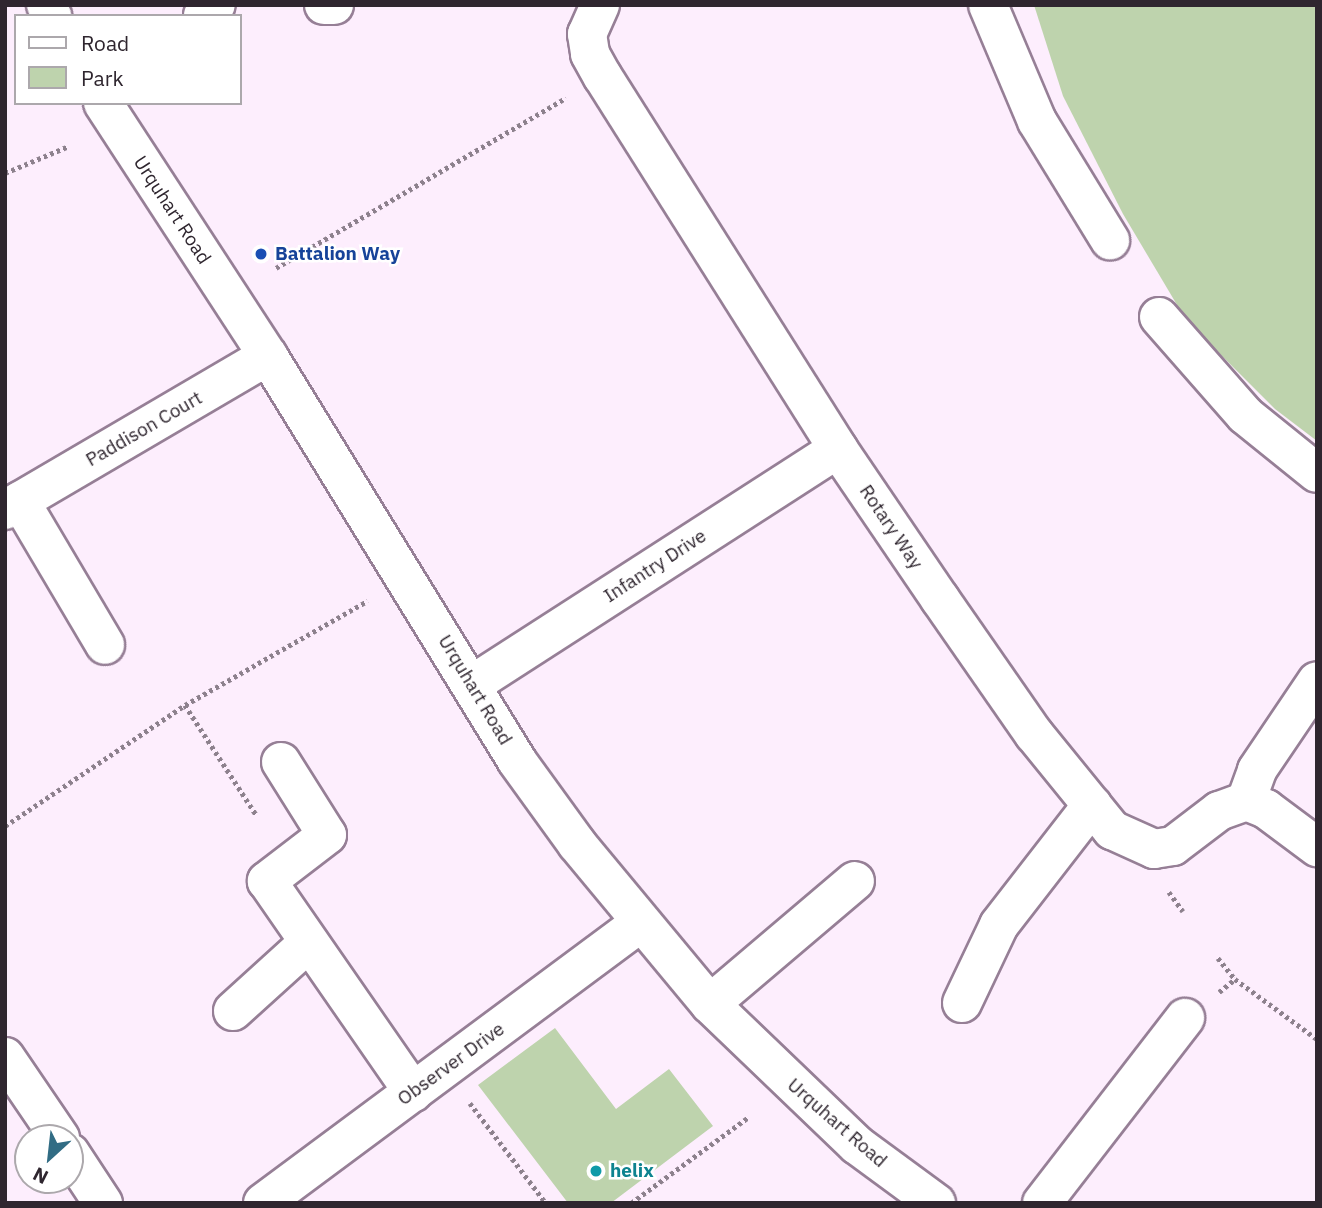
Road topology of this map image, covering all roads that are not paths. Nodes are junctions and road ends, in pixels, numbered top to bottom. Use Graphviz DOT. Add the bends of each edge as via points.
graph roads {
  1 [pos="324,5"];
  2 [pos="334,5"];
  3 [pos="600,5"];
  4 [pos="988,5"];
  5 [pos="104,105"];
  6 [pos="1110,240"];
  7 [pos="1159,317"];
  8 [pos="268,356"];
  9 [pos="838,449"];
  10 [pos="1317,473"];
  11 [pos="13,505"];
  12 [pos="105,645"];
  13 [pos="1317,681"];
  14 [pos="473,684"];
  15 [pos="281,762"];
  16 [pos="1246,801"];
  17 [pos="1092,806"];
  18 [pos="1317,847"];
  19 [pos="855,881"];
  20 [pos="639,924"];
  21 [pos="308,943"];
  22 [pos="962,1003"];
  23 [pos="710,1004"];
  24 [pos="233,1011"];
  25 [pos="1185,1018"];
  26 [pos="5,1058"];
  27 [pos="413,1092"];
  28 [pos="50,1124"];
  29 [pos="84,1174"];
  30 [pos="103,1203"];
  31 [pos="263,1203"];
  32 [pos="936,1203"];
  33 [pos="1042,1203"];
  1 -- 2 [label="street"];
  3 -- 9 [label="street, Rotary Way" via="587,34 590,54"];
  4 -- 6 [label="street" via="1037,121"];
  5 -- 8 [label="street, Urquhart Road"];
  7 -- 10 [label="street" via="1245,415"];
  8 -- 11 [label="street, Paddison Court"];
  8 -- 14 [label="street, Urquhart Road"];
  9 -- 14 [label="street, Infantry Drive"];
  9 -- 17 [label="street, Rotary Way" via="1034,734"];
  11 -- 12 [label="street, Paddison Court"];
  13 -- 16 [label="street" via="1257,770"];
  14 -- 20 [label="street, Urquhart Road" via="517,761"];
  15 -- 21 [label="street" via="327,835 277,872"];
  16 -- 17 [label="street, Rotary Way" via="1219,811 1173,846 1154,849 1112,830"];
  16 -- 18 [label="street" via="1266,809"];
  17 -- 22 [label="street" via="999,925"];
  19 -- 23 [label="street"];
  20 -- 23 [label="street, Urquhart Road"];
  20 -- 27 [label="street, Observer Drive"];
  21 -- 24 [label="street"];
  21 -- 27 [label="street"];
  23 -- 32 [label="street, Urquhart Road" via="857,1145"];
  25 -- 33 [label="street"];
  26 -- 28 [label="street"];
  27 -- 31 [label="street, Observer Drive"];
  29 -- 30 [label="street"];
}
